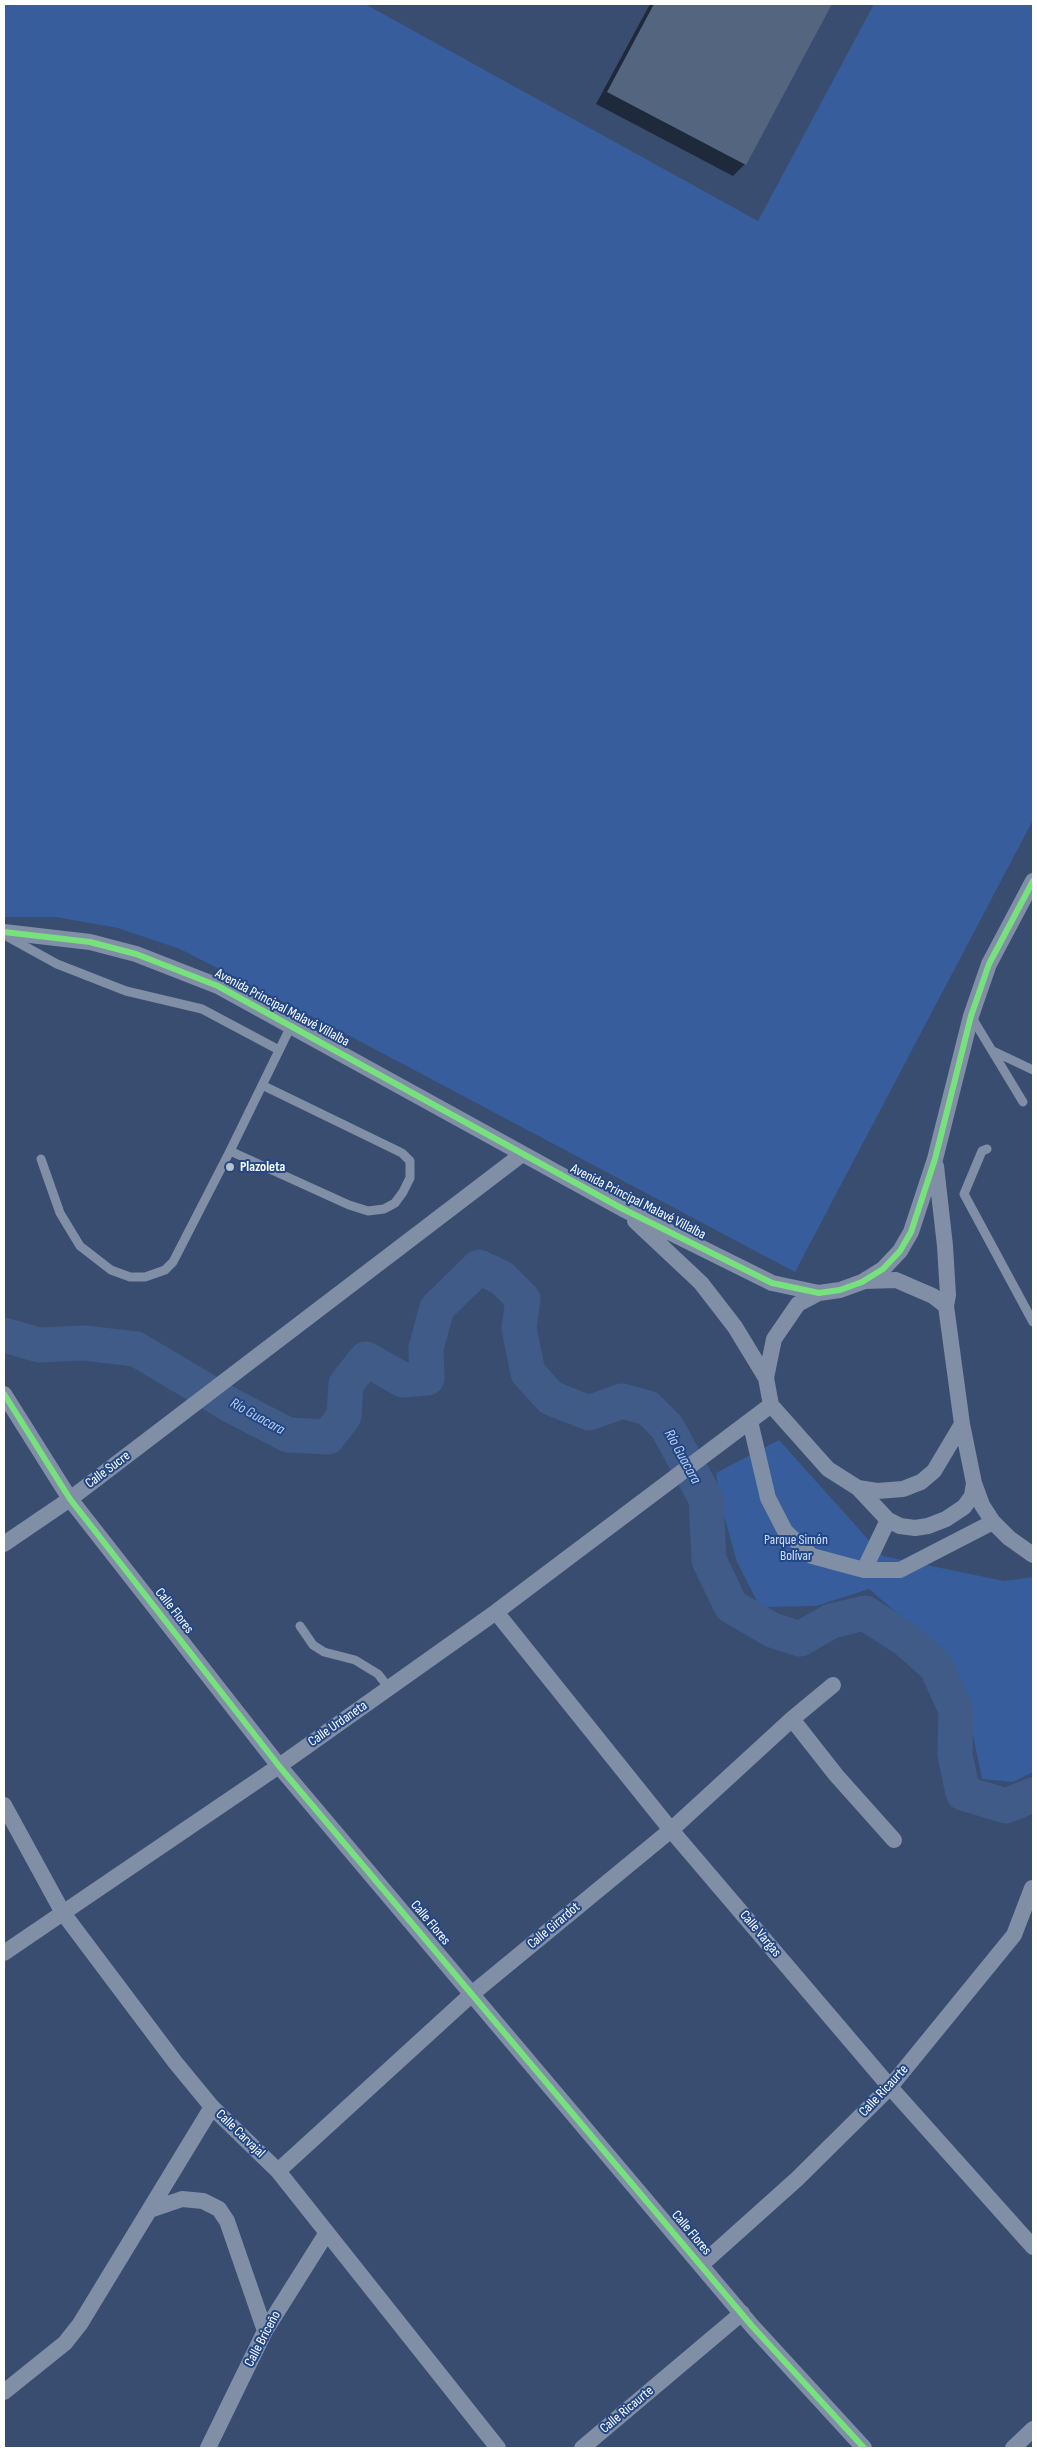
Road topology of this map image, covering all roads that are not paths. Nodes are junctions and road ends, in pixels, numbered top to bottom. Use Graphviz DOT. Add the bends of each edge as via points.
graph roads {
  1 [pos="1033,881"];
  2 [pos="4,933"];
  3 [pos="971,1016"];
  4 [pos="291,1026"];
  5 [pos="279,1050"];
  6 [pos="992,1050"];
  7 [pos="1033,1070"];
  8 [pos="262,1085"];
  9 [pos="1023,1102"];
  10 [pos="987,1149"];
  11 [pos="230,1151"];
  12 [pos="521,1155"];
  13 [pos="41,1159"];
  14 [pos="935,1159"];
  15 [pos="623,1209"];
  16 [pos="862,1282"];
  17 [pos="819,1293"];
  18 [pos="946,1306"];
  19 [pos="1033,1322"];
  20 [pos="766,1378"];
  21 [pos="4,1394"];
  22 [pos="771,1404"];
  23 [pos="962,1424"];
  24 [pos="745,1426"];
  25 [pos="974,1483"];
  26 [pos="858,1488"];
  27 [pos="70,1498"];
  28 [pos="888,1520"];
  29 [pos="993,1522"];
  30 [pos="4,1544"];
  31 [pos="1033,1555"];
  32 [pos="864,1570"];
  33 [pos="496,1612"];
  34 [pos="300,1626"];
  35 [pos="833,1685"];
  36 [pos="389,1688"];
  37 [pos="792,1718"];
  38 [pos="279,1766"];
  39 [pos="4,1806"];
  40 [pos="671,1830"];
  41 [pos="894,1840"];
  42 [pos="1032,1888"];
  43 [pos="63,1913"];
  44 [pos="4,1953"];
  45 [pos="473,1993"];
  46 [pos="890,2087"];
  47 [pos="212,2107"];
  48 [pos="278,2171"];
  49 [pos="150,2210"];
  50 [pos="326,2234"];
  51 [pos="1033,2247"];
  52 [pos="701,2265"];
  53 [pos="742,2314"];
  54 [pos="265,2331"];
  55 [pos="4,2392"];
  56 [pos="1033,2429"];
  57 [pos="208,2448"];
  58 [pos="498,2448"];
  59 [pos="582,2448"];
  60 [pos="864,2448"];
  61 [pos="1013,2448"];
  1 -- 3 [label="street, Avenida Principal Malavé Villalba" via="989,964"];
  2 -- 4 [label="street, Avenida Principal Malavé Villalba" via="90,942 136,954 218,986"];
  2 -- 5 [label="lane" via="65,968 126,991 202,1009"];
  3 -- 6 [label="lane"];
  3 -- 14 [label="street, Avenida Principal Malavé Villalba"];
  4 -- 5 [label="lane"];
  4 -- 12 [label="street, Avenida Principal Malavé Villalba"];
  5 -- 8 [label="lane"];
  6 -- 7 [label="lane"];
  6 -- 9 [label="lane"];
  8 -- 11 [label="lane"];
  8 -- 11 [label="lane" via="402,1153 410,1161 410,1178 395,1202 368,1211"];
  10 -- 19 [label="lane" via="982,1151 964,1194"];
  11 -- 13 [label="lane" via="173,1262 165,1270 145,1277 130,1277 111,1270 80,1246 60,1213"];
  12 -- 15 [label="street, Avenida Principal Malavé Villalba"];
  12 -- 27 [label="street, Calle Sucre"];
  14 -- 16 [label="street, Avenida Principal Malavé Villalba" via="911,1232 900,1251 883,1269"];
  14 -- 18 [label="street" via="945,1246"];
  15 -- 17 [label="street, Avenida Principal Malavé Villalba" via="772,1283"];
  15 -- 20 [label="street" via="701,1283 735,1327"];
  16 -- 17 [label="street, Avenida Principal Malavé Villalba"];
  16 -- 18 [label="street" via="896,1280"];
  17 -- 20 [label="street" via="798,1304 774,1339"];
  18 -- 23 [label="street"];
  20 -- 22 [label="street"];
  21 -- 27 [label="street, Calle Flores"];
  22 -- 24 [label="street, Calle Urdaneta"];
  22 -- 26 [label="street" via="828,1469"];
  23 -- 25 [label="street"];
  23 -- 26 [label="street" via="943,1459 921,1482 903,1489 876,1491"];
  24 -- 32 [label="street" via="768,1498 785,1531 812,1556"];
  24 -- 33 [label="street, Calle Urdaneta"];
  25 -- 28 [label="street" via="972,1496 964,1507 946,1520 915,1528"];
  25 -- 29 [label="street"];
  26 -- 28 [label="street"];
  27 -- 30 [label="street, Calle Sucre"];
  27 -- 38 [label="street, Calle Flores"];
  28 -- 32 [label="street"];
  29 -- 31 [label="street" via="1008,1538"];
  29 -- 32 [label="street" via="900,1570"];
  33 -- 36 [label="street, Calle Urdaneta"];
  33 -- 40 [label="street, Calle Vargas"];
  34 -- 36 [label="lane" via="313,1645 324,1652 355,1660 378,1674"];
  35 -- 37 [label="street, Calle Girardot"];
  36 -- 38 [label="street, Calle Urdaneta"];
  37 -- 40 [label="street, Calle Girardot"];
  37 -- 41 [label="street" via="836,1775"];
  38 -- 43 [label="street, Calle Urdaneta"];
  38 -- 45 [label="street, Calle Flores"];
  39 -- 43 [label="street, Calle Carvajal"];
  40 -- 45 [label="street, Calle Girardot"];
  40 -- 46 [label="street, Calle Vargas"];
  42 -- 46 [label="street, Calle Ricaurte" via="1014,1935"];
  43 -- 44 [label="street, Calle Urdaneta"];
  43 -- 47 [label="street, Calle Carvajal" via="174,2062"];
  45 -- 48 [label="street, Calle Girardot"];
  45 -- 52 [label="street, Calle Flores"];
  46 -- 51 [label="street, Calle Vargas"];
  46 -- 52 [label="street, Calle Ricaurte" via="797,2179"];
  47 -- 48 [label="street, Calle Carvajal"];
  47 -- 49 [label="street"];
  48 -- 50 [label="street, Calle Carvajal"];
  49 -- 54 [label="street" via="182,2199 203,2201 219,2209 227,2220"];
  49 -- 55 [label="street" via="70,2337"];
  50 -- 54 [label="street, Calle Briceño"];
  50 -- 58 [label="street, Calle Carvajal"];
  52 -- 53 [label="street, Calle Flores"];
  53 -- 59 [label="street, Calle Ricaurte"];
  53 -- 60 [label="street, Calle Flores"];
  54 -- 57 [label="street, Calle Briceño"];
  56 -- 61 [label="street"];
}
